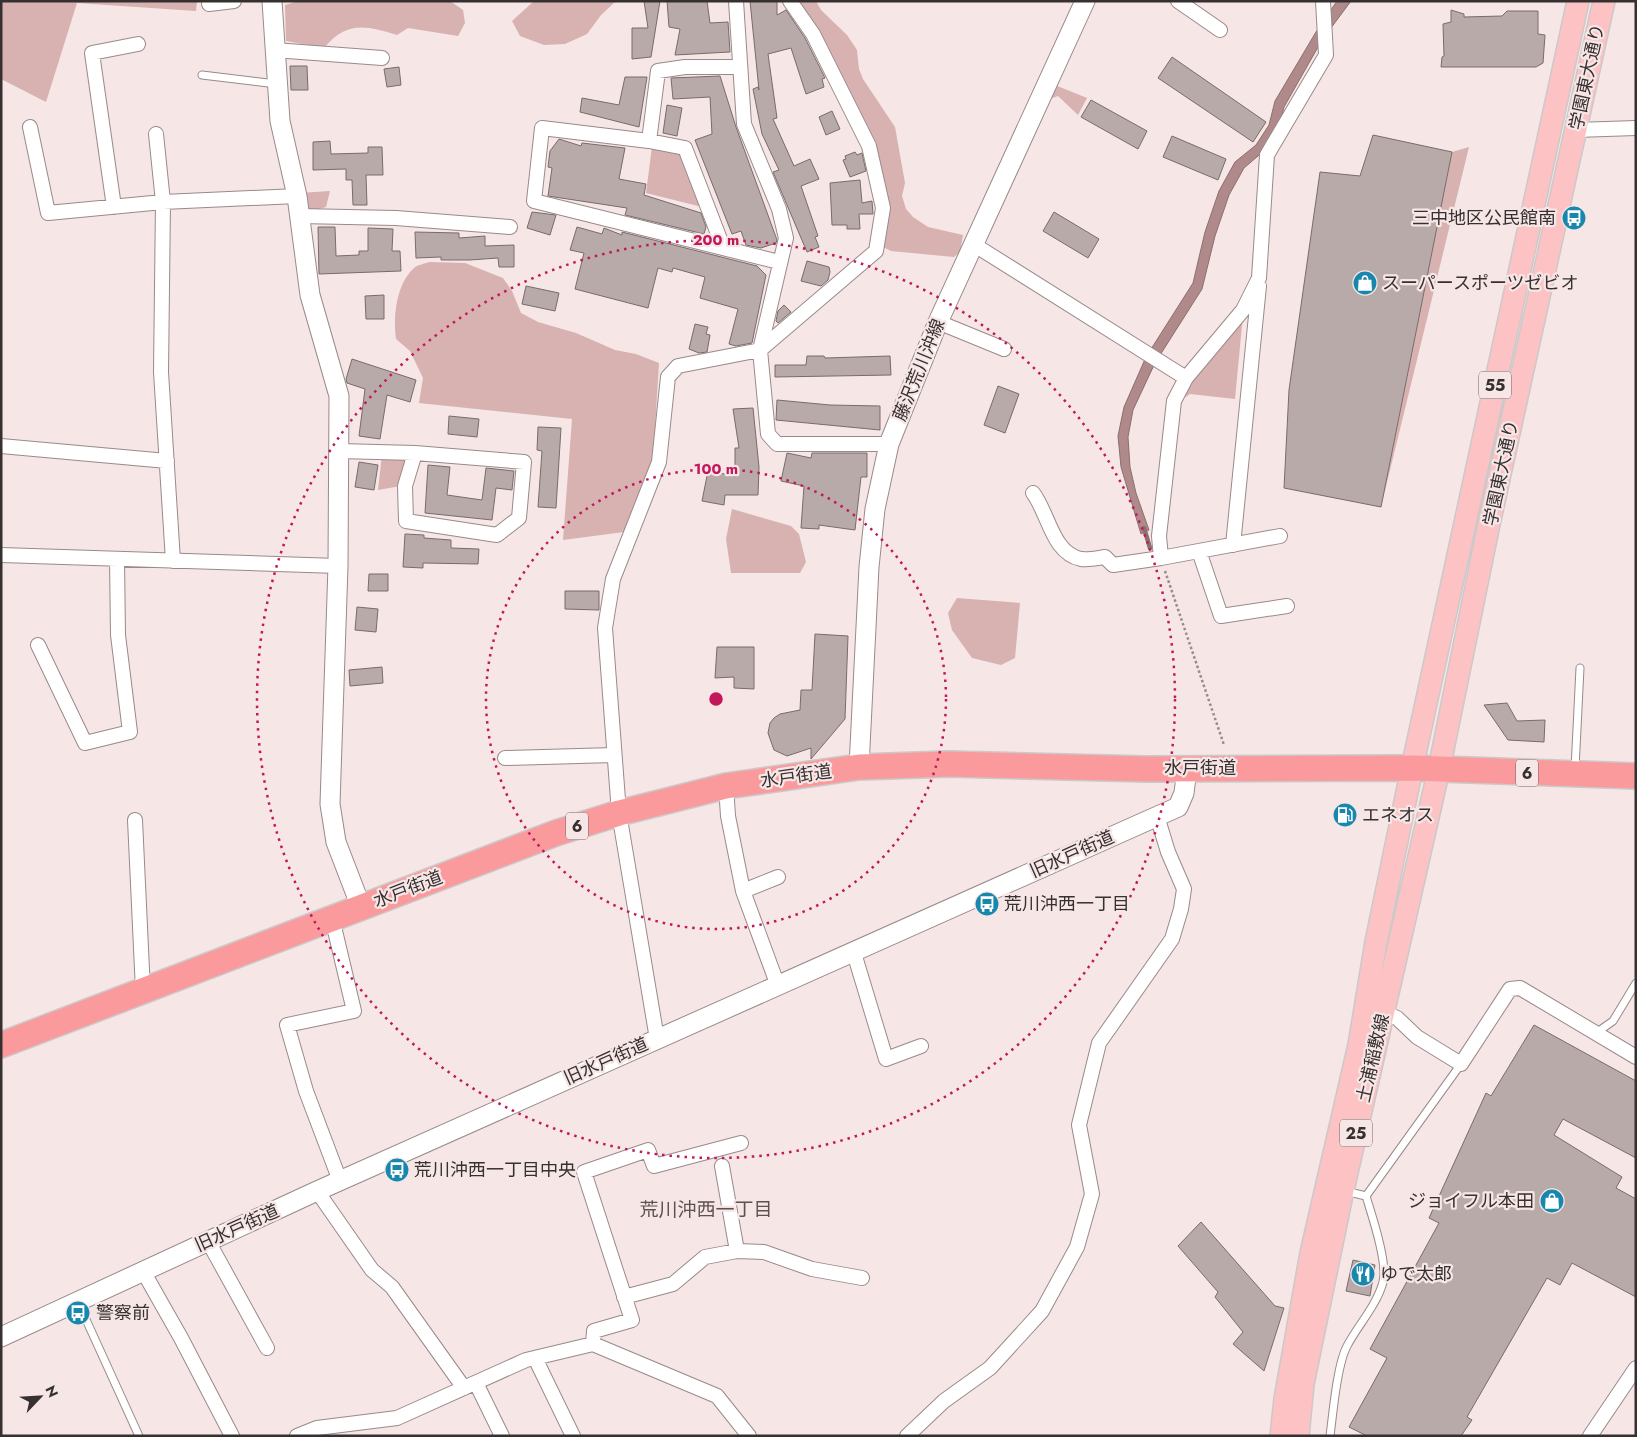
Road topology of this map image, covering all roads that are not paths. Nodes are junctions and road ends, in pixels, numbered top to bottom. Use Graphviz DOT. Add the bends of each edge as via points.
graph roads {
  1 [pos="234,1"];
  2 [pos="272,1"];
  3 [pos="736,1"];
  4 [pos="790,1"];
  5 [pos="1085,1"];
  6 [pos="1178,1"];
  7 [pos="1323,1"];
  8 [pos="1578,1"];
  9 [pos="1604,1"];
  10 [pos="209,4"];
  11 [pos="1220,30"];
  12 [pos="138,44"];
  13 [pos="274,50"];
  14 [pos="382,58"];
  15 [pos="740,67"];
  16 [pos="202,75"];
  17 [pos="276,84"];
  18 [pos="30,127"];
  19 [pos="1636,128"];
  20 [pos="1576,130"];
  21 [pos="156,134"];
  22 [pos="649,141"];
  23 [pos="297,196"];
  24 [pos="163,202"];
  25 [pos="114,207"];
  26 [pos="299,216"];
  27 [pos="510,227"];
  28 [pos="974,244"];
  29 [pos="723,247"];
  30 [pos="779,262"];
  31 [pos="1259,278"];
  32 [pos="938,322"];
  33 [pos="760,350"];
  34 [pos="1004,350"];
  35 [pos="1186,378"];
  36 [pos="889,444"];
  37 [pos="1,446"];
  38 [pos="339,451"];
  39 [pos="416,453"];
  40 [pos="167,461"];
  41 [pos="1033,493"];
  42 [pos="1280,536"];
  43 [pos="1233,545"];
  44 [pos="1199,551"];
  45 [pos="1,555"];
  46 [pos="1161,558"];
  47 [pos="117,559"];
  48 [pos="173,561"];
  49 [pos="338,566"];
  50 [pos="1287,606"];
  51 [pos="38,645"];
  52 [pos="1580,668"];
  53 [pos="614,755"];
  54 [pos="505,758"];
  55 [pos="859,767"];
  56 [pos="1412,768"];
  57 [pos="1187,769"];
  58 [pos="1439,769"];
  59 [pos="1575,774"];
  60 [pos="1636,776"];
  61 [pos="726,786"];
  62 [pos="619,813"];
  63 [pos="1157,816"];
  64 [pos="135,820"];
  65 [pos="778,877"];
  66 [pos="743,891"];
  67 [pos="361,907"];
  68 [pos="332,918"];
  69 [pos="854,953"];
  70 [pos="1636,983"];
  71 [pos="778,986"];
  72 [pos="143,991"];
  73 [pos="1383,1012"];
  74 [pos="1596,1033"];
  75 [pos="657,1039"];
  76 [pos="1,1045"];
  77 [pos="921,1046"];
  78 [pos="1636,1057"];
  79 [pos="1461,1064"];
  80 [pos="741,1143"];
  81 [pos="722,1166"];
  82 [pos="340,1181"];
  83 [pos="1343,1190"];
  84 [pos="317,1191"];
  85 [pos="1366,1196"];
  86 [pos="208,1240"];
  87 [pos="737,1251"];
  88 [pos="143,1270"];
  89 [pos="862,1278"];
  90 [pos="624,1297"];
  91 [pos="78,1301"];
  92 [pos="1,1337"];
  93 [pos="593,1344"];
  94 [pos="267,1348"];
  95 [pos="535,1358"];
  96 [pos="1634,1375"];
  97 [pos="470,1385"];
  98 [pos="139,1436"];
  99 [pos="232,1436"];
  100 [pos="297,1436"];
  101 [pos="502,1436"];
  102 [pos="573,1436"];
  103 [pos="749,1436"];
  104 [pos="907,1436"];
  105 [pos="1281,1436"];
  106 [pos="1298,1436"];
  107 [pos="1330,1436"];
  108 [pos="1590,1436"];
  1 -- 10 [label="street"];
  2 -- 13 [label="street"];
  3 -- 15 [label="street"];
  4 -- 33 [label="street" via="813,34 869,146 883,208 876,251"];
  5 -- 28 [label="street, 藤沢荒川沖線"];
  6 -- 11 [label="street"];
  7 -- 31 [label="street" via="1326,55 1267,155"];
  8 -- 56 [label="main road, 学園東大通り / 55"];
  9 -- 20 [label="main road, 学園東大通り / 55"];
  12 -- 25 [label="street" via="92,53"];
  13 -- 14 [label="street"];
  13 -- 17 [label="street"];
  15 -- 22 [label="street" via="685,67 658,71"];
  15 -- 30 [label="street" via="744,124 778,209 786,238"];
  16 -- 17 [label="lane"];
  17 -- 23 [label="street" via="280,121"];
  18 -- 25 [label="street" via="48,213"];
  19 -- 20 [label="street"];
  20 -- 58 [label="main road, 学園東大通り / 55"];
  21 -- 24 [label="street"];
  22 -- 29 [label="street" via="685,148"];
  22 -- 29 [label="street" via="542,128 534,201"];
  23 -- 24 [label="street"];
  23 -- 26 [label="street"];
  24 -- 25 [label="street"];
  24 -- 40 [label="street" via="161,372"];
  26 -- 27 [label="street" via="396,218"];
  26 -- 38 [label="street" via="310,295 339,396"];
  28 -- 32 [label="street, 藤沢荒川沖線"];
  28 -- 35 [label="street"];
  29 -- 30 [label="street"];
  30 -- 33 [label="street"];
  31 -- 35 [label="street" via="1243,310"];
  31 -- 43 [label="street"];
  32 -- 34 [label="street"];
  32 -- 36 [label="street, 藤沢荒川沖線"];
  33 -- 36 [label="street" via="768,434 777,444"];
  33 -- 53 [label="street" via="678,366 668,377 659,462 613,579 605,628"];
  35 -- 46 [label="street" via="1174,401 1168,444 1159,536"];
  36 -- 55 [label="street, 藤沢荒川沖線" via="875,509 869,568"];
  37 -- 40 [label="street"];
  38 -- 39 [label="street"];
  38 -- 49 [label="street"];
  39 -- 39 [label="street" via="524,462 519,518 497,535 406,521 405,486"];
  40 -- 48 [label="street"];
  41 -- 46 [label="street" via="1043,506 1053,535 1065,552 1082,559 1105,557 1113,565"];
  42 -- 43 [label="street"];
  43 -- 44 [label="street"];
  44 -- 46 [label="street"];
  44 -- 50 [label="street" via="1221,616"];
  45 -- 47 [label="street"];
  47 -- 48 [label="street"];
  47 -- 51 [label="street" via="118,635 130,732 85,743"];
  48 -- 49 [label="street"];
  49 -- 67 [label="street" via="330,804 336,842"];
  52 -- 59 [label="lane"];
  53 -- 54 [label="street"];
  53 -- 62 [label="street"];
  55 -- 57 [label="highway, 水戸街道 / 6" via="949,764"];
  55 -- 61 [label="highway, 水戸街道 / 6"];
  56 -- 57 [label="highway, 水戸街道 / 6"];
  56 -- 58 [label="highway, 水戸街道 / 6"];
  56 -- 105 [label="main road, 土浦稲敷線 / 25" via="1358,1045 1311,1253"];
  57 -- 63 [label="street, 旧水戸街道" via="1184,793 1178,807"];
  58 -- 59 [label="highway, 水戸街道 / 6"];
  58 -- 73 [label="main road, 土浦稲敷線 / 25"];
  59 -- 60 [label="highway, 水戸街道 / 6"];
  61 -- 62 [label="highway, 水戸街道 / 6"];
  61 -- 66 [label="street" via="728,816"];
  62 -- 67 [label="highway, 水戸街道 / 6" via="556,833"];
  62 -- 75 [label="street"];
  63 -- 69 [label="street, 旧水戸街道"];
  63 -- 104 [label="street" via="1184,889 1181,909 1172,939 1099,1042 1079,1125 1092,1194 1077,1247 1042,1311 990,1368 944,1401"];
  64 -- 72 [label="street"];
  65 -- 66 [label="street"];
  66 -- 71 [label="street"];
  67 -- 68 [label="highway, 水戸街道 / 6"];
  68 -- 72 [label="highway, 水戸街道 / 6"];
  68 -- 82 [label="street" via="354,1011 287,1025 306,1091"];
  69 -- 71 [label="street, 旧水戸街道"];
  69 -- 77 [label="street" via="886,1059"];
  70 -- 74 [label="lane" via="1613,1021"];
  71 -- 75 [label="street, 旧水戸街道"];
  72 -- 76 [label="highway, 水戸街道 / 6"];
  73 -- 79 [label="street"];
  73 -- 83 [label="main road, 土浦稲敷線 / 25"];
  74 -- 78 [label="street"];
  74 -- 79 [label="street" via="1520,988 1510,990"];
  75 -- 82 [label="street, 旧水戸街道"];
  79 -- 85 [label="lane"];
  80 -- 90 [label="street" via="654,1166 648,1150 584,1172"];
  81 -- 87 [label="street"];
  82 -- 84 [label="street, 旧水戸街道"];
  83 -- 85 [label="lane"];
  83 -- 106 [label="main road, 土浦稲敷線 / 25" via="1303,1384"];
  84 -- 86 [label="street, 旧水戸街道"];
  84 -- 97 [label="street" via="372,1270 392,1287"];
  85 -- 107 [label="lane" via="1380,1240 1383,1281 1361,1326 1346,1347 1334,1396"];
  86 -- 88 [label="street, 旧水戸街道"];
  86 -- 94 [label="street"];
  87 -- 89 [label="street" via="764,1252 812,1269"];
  87 -- 90 [label="street" via="705,1257 673,1284"];
  88 -- 91 [label="street, 旧水戸街道"];
  88 -- 99 [label="street"];
  90 -- 93 [label="street" via="632,1320 594,1331"];
  91 -- 92 [label="street, 旧水戸街道"];
  91 -- 98 [label="lane"];
  93 -- 95 [label="street"];
  93 -- 103 [label="street" via="717,1396"];
  95 -- 97 [label="street"];
  95 -- 102 [label="street"];
  96 -- 108 [label="street"];
  97 -- 100 [label="street" via="397,1418 317,1428"];
  97 -- 101 [label="street"];
}
